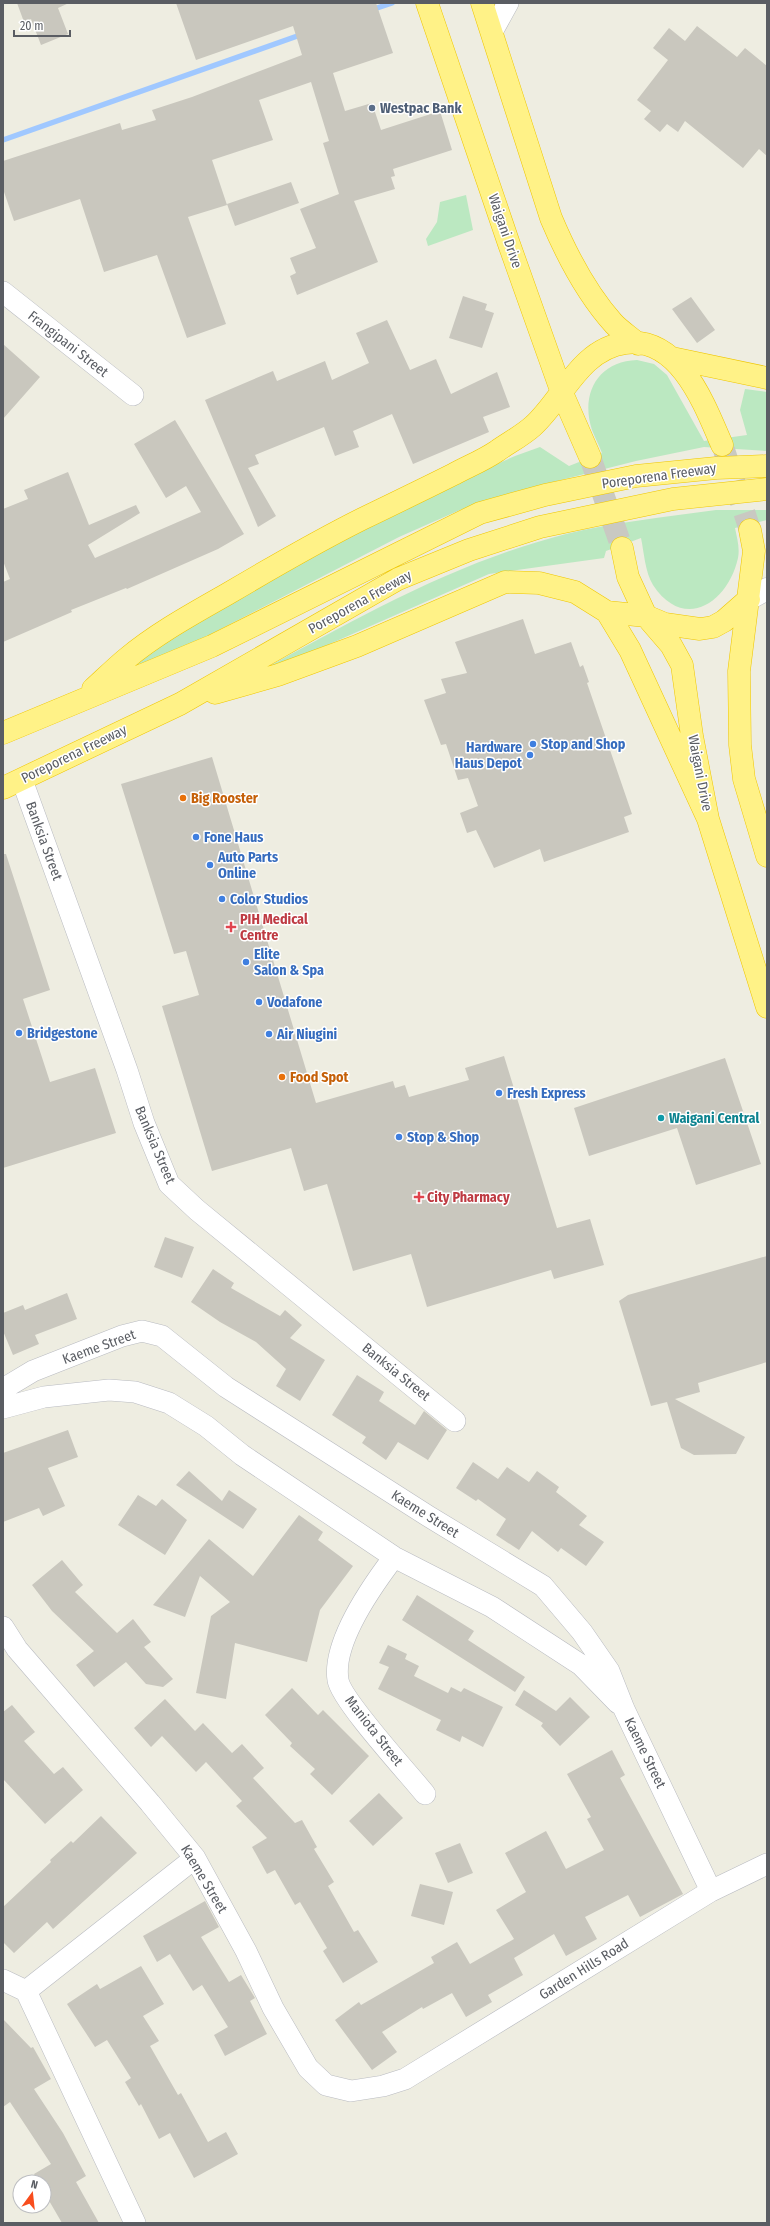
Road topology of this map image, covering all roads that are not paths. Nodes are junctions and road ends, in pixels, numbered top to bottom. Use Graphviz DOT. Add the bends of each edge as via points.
graph roads {
  1 [pos="427,3"];
  2 [pos="482,3"];
  3 [pos="508,3"];
  4 [pos="492,32"];
  5 [pos="3,292"];
  6 [pos="656,350"];
  7 [pos="767,378"];
  8 [pos="562,393"];
  9 [pos="133,395"];
  10 [pos="722,445"];
  11 [pos="590,457"];
  12 [pos="767,466"];
  13 [pos="767,489"];
  14 [pos="750,530"];
  15 [pos="622,548"];
  16 [pos="758,594"];
  17 [pos="607,612"];
  18 [pos="646,616"];
  19 [pos="82,700"];
  20 [pos="180,704"];
  21 [pos="3,733"];
  22 [pos="12,784"];
  23 [pos="708,819"];
  24 [pos="767,856"];
  25 [pos="767,1007"];
  26 [pos="3,1389"];
  27 [pos="3,1408"];
  28 [pos="455,1421"];
  29 [pos="394,1557"];
  30 [pos="3,1626"];
  31 [pos="624,1709"];
  32 [pos="425,1794"];
  33 [pos="195,1858"];
  34 [pos="767,1864"];
  35 [pos="710,1891"];
  36 [pos="3,1980"];
  37 [pos="26,1991"];
  38 [pos="405,2079"];
  39 [pos="135,2223"];
  1 -- 8 [label="highway, Waigani Drive"];
  2 -- 4 [label="highway"];
  3 -- 4 [label="street"];
  4 -- 6 [label="highway" via="551,218 577,274 614,324"];
  5 -- 9 [label="street, Frangipani Street"];
  6 -- 7 [label="highway"];
  6 -- 8 [label="highway" via="624,343 600,353 570,378"];
  6 -- 10 [label="highway" via="681,367 693,385"];
  8 -- 11 [label="highway, Waigani Drive"];
  8 -- 19 [label="highway" via="532,427 491,455 276,564 183,618 126,659"];
  12 -- 19 [label="highway, Poreporena Freeway" via="636,476 545,495 480,513 212,646"];
  13 -- 20 [label="highway, Poreporena Freeway" via="665,501 540,527 469,550 398,579"];
  14 -- 16 [label="highway"];
  15 -- 18 [label="highway, Waigani Drive" via="628,576"];
  16 -- 18 [label="highway" via="714,627 700,630 665,624"];
  16 -- 24 [label="highway" via="739,671 740,745 744,778"];
  17 -- 18 [label="highway"];
  17 -- 20 [label="highway" via="575,592 539,583 505,582 357,646 278,675"];
  17 -- 23 [label="highway" via="630,650"];
  18 -- 23 [label="highway, Waigani Drive" via="672,645 682,665"];
  19 -- 21 [label="highway, Poreporena Freeway"];
  20 -- 22 [label="highway, Poreporena Freeway"];
  22 -- 28 [label="street, Banksia Street" via="127,1070 144,1123 169,1184 197,1210"];
  23 -- 25 [label="highway, Waigani Drive"];
  26 -- 31 [label="street, Kaeme Street" via="33,1371 122,1336 142,1331 162,1336 226,1387 543,1586 573,1620 609,1671"];
  27 -- 29 [label="street" via="44,1397 109,1390 135,1392 169,1403"];
  29 -- 31 [label="street" via="492,1607 581,1665"];
  29 -- 32 [label="street, Maniota Street" via="369,1590 348,1633 338,1663 338,1681 348,1699"];
  30 -- 33 [label="street, Kaeme Street" via="17,1649"];
  31 -- 35 [label="street, Kaeme Street"];
  33 -- 37 [label="street"];
  33 -- 38 [label="street, Kaeme Street" via="246,1951 273,2008 308,2068 326,2085 351,2091 383,2086"];
  34 -- 35 [label="street, Garden Hills Road"];
  35 -- 38 [label="street, Garden Hills Road"];
  36 -- 37 [label="street"];
  37 -- 39 [label="street"];
}
